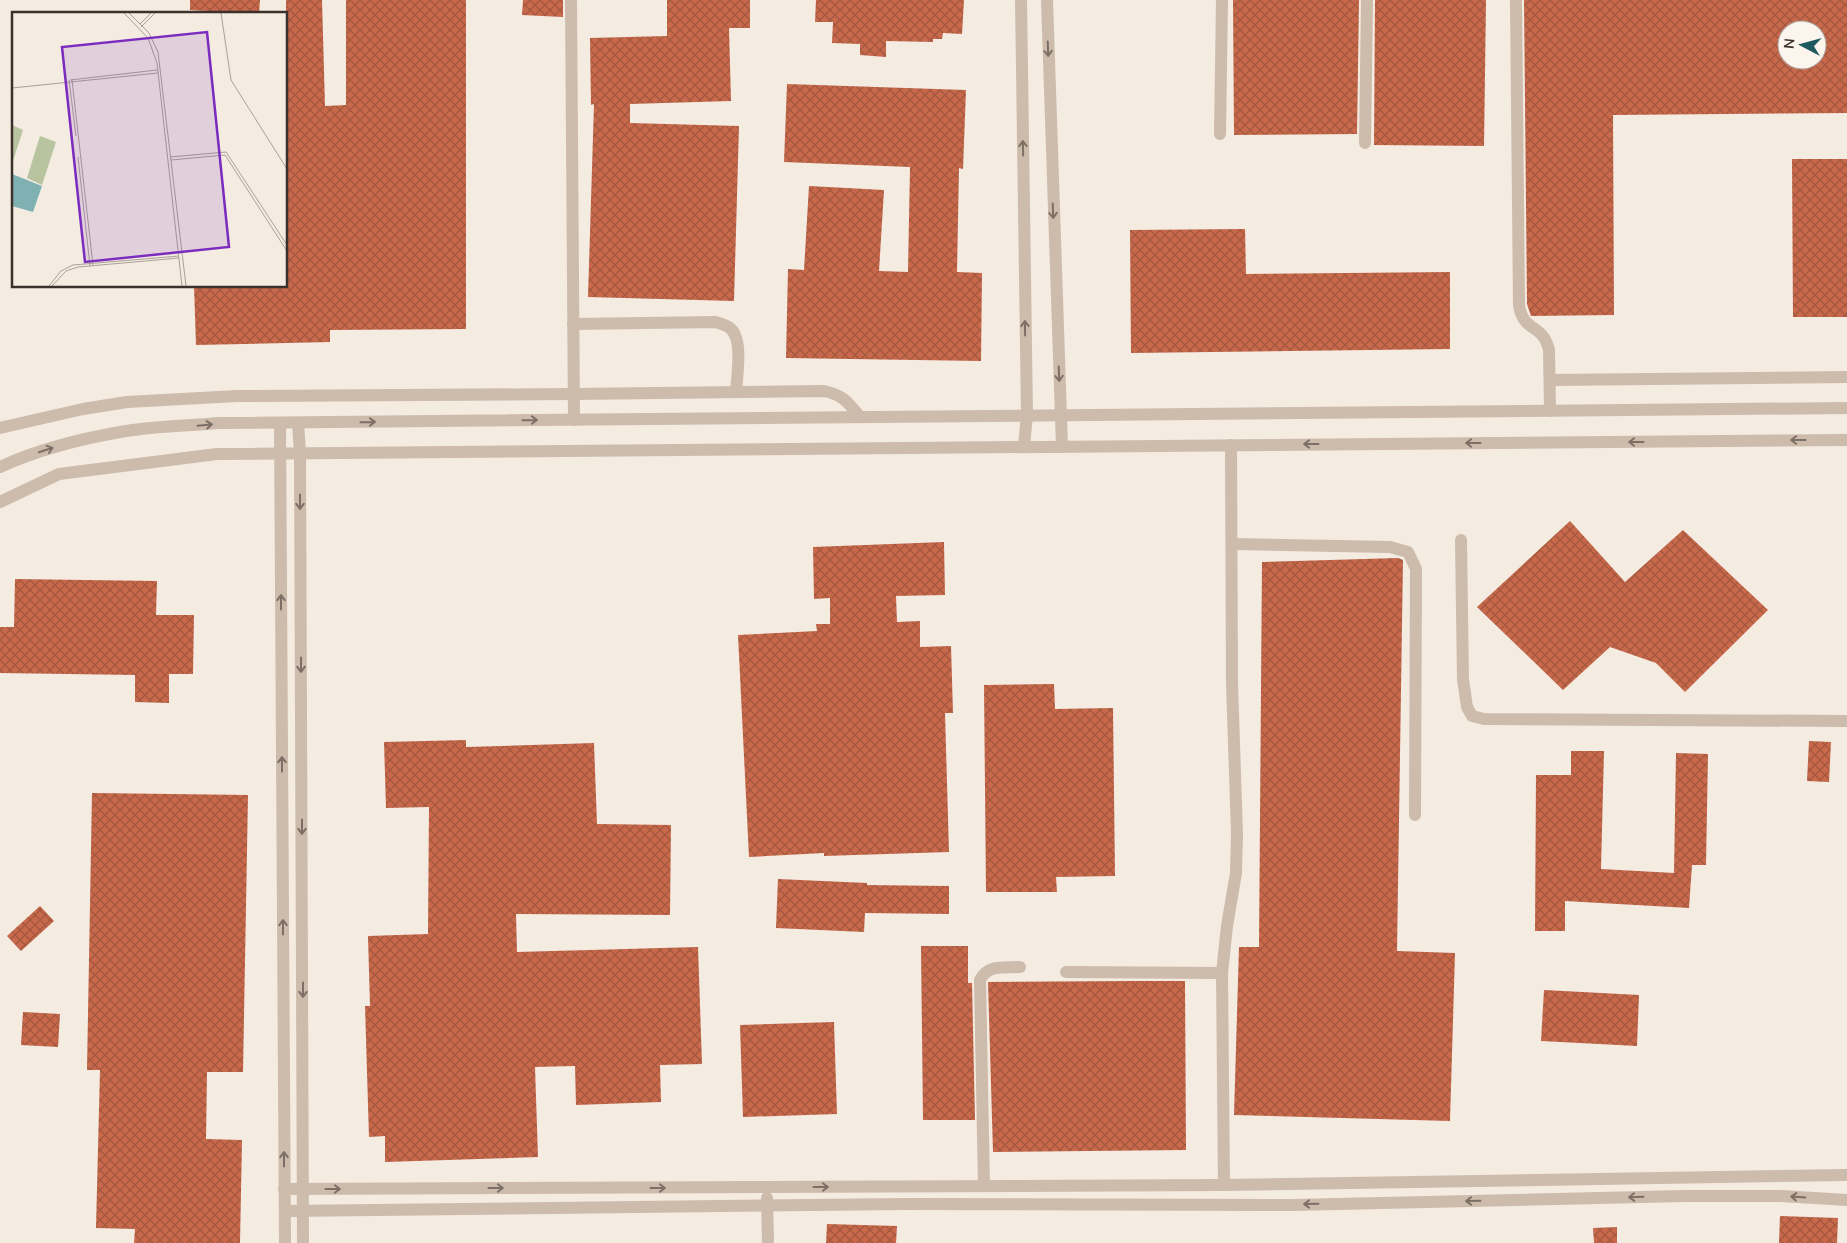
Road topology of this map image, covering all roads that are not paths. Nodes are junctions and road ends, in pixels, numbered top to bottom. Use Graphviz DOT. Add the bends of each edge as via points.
graph roads {
  1 [pos="571,0"];
  2 [pos="1021,0"];
  3 [pos="1047,0"];
  4 [pos="1222,0"];
  5 [pos="1367,0"];
  6 [pos="1516,0"];
  7 [pos="1220,134"];
  8 [pos="1365,143"];
  9 [pos="573,324"];
  10 [pos="1847,377"];
  11 [pos="1550,380"];
  12 [pos="736,392"];
  13 [pos="573,394"];
  14 [pos="1847,408"];
  15 [pos="1550,411"];
  16 [pos="1027,415"];
  17 [pos="1060,416"];
  18 [pos="860,417"];
  19 [pos="574,420"];
  20 [pos="280,423"];
  21 [pos="298,423"];
  22 [pos="0,428"];
  23 [pos="1847,440"];
  24 [pos="1231,445"];
  25 [pos="1024,446"];
  26 [pos="1062,446"];
  27 [pos="300,453"];
  28 [pos="280,454"];
  29 [pos="0,468"];
  30 [pos="0,502"];
  31 [pos="1461,540"];
  32 [pos="1232,544"];
  33 [pos="1847,721"];
  34 [pos="1415,815"];
  35 [pos="1020,967"];
  36 [pos="1066,972"];
  37 [pos="1222,972"];
  38 [pos="1847,1175"];
  39 [pos="1224,1185"];
  40 [pos="984,1186"];
  41 [pos="766,1187"];
  42 [pos="284,1189"];
  43 [pos="304,1189"];
  44 [pos="1847,1200"];
  45 [pos="767,1205"];
  46 [pos="285,1211"];
  47 [pos="303,1211"];
  48 [pos="285,1243"];
  49 [pos="303,1243"];
  50 [pos="768,1243"];
  1 -- 9 [label="street"];
  16 -- 2 [label="street, one-way"];
  3 -- 17 [label="street, one-way"];
  4 -- 7 [label="street"];
  5 -- 8 [label="street"];
  6 -- 11 [label="street" via="1519,305 1524,322 1547,340"];
  9 -- 12 [label="street" via="716,322 729,327 735,334 738,349"];
  9 -- 13 [label="street"];
  10 -- 11 [label="street"];
  11 -- 15 [label="street"];
  12 -- 13 [label="street"];
  12 -- 18 [label="street" via="824,391 838,394"];
  13 -- 19 [label="street"];
  13 -- 22 [label="street" via="189,398 127,402"];
  14 -- 15 [label="street"];
  15 -- 17 [label="street"];
  16 -- 17 [label="street"];
  16 -- 18 [label="street"];
  16 -- 25 [label="street"];
  17 -- 26 [label="street"];
  18 -- 19 [label="street"];
  21 -- 19 [label="street, one-way"];
  20 -- 21 [label="street"];
  20 -- 28 [label="street"];
  29 -- 20 [label="street, one-way" via="64,444 126,431 219,423"];
  21 -- 27 [label="street"];
  23 -- 24 [label="street, one-way"];
  24 -- 26 [label="street"];
  24 -- 32 [label="street"];
  25 -- 26 [label="street"];
  25 -- 27 [label="street"];
  27 -- 28 [label="street"];
  27 -- 43 [label="street, one-way"];
  28 -- 30 [label="street" via="217,454 59,474"];
  42 -- 28 [label="street, one-way"];
  31 -- 33 [label="street" via="1463,679 1467,707 1472,716 1484,719"];
  32 -- 34 [label="street" via="1390,546 1408,552 1416,569"];
  32 -- 37 [label="street" via="1236,873"];
  35 -- 40 [label="street" via="990,969 980,980"];
  36 -- 37 [label="street"];
  37 -- 39 [label="street"];
  38 -- 39 [label="street"];
  39 -- 40 [label="street"];
  41 -- 40 [label="street, one-way"];
  43 -- 41 [label="street, one-way"];
  41 -- 45 [label="street"];
  42 -- 43 [label="street"];
  42 -- 46 [label="street"];
  43 -- 47 [label="street"];
  44 -- 45 [label="street, one-way" via="1684,1196 1283,1205"];
  45 -- 47 [label="street"];
  45 -- 50 [label="street"];
  46 -- 47 [label="street"];
  46 -- 48 [label="street"];
  47 -- 49 [label="street"];
}
